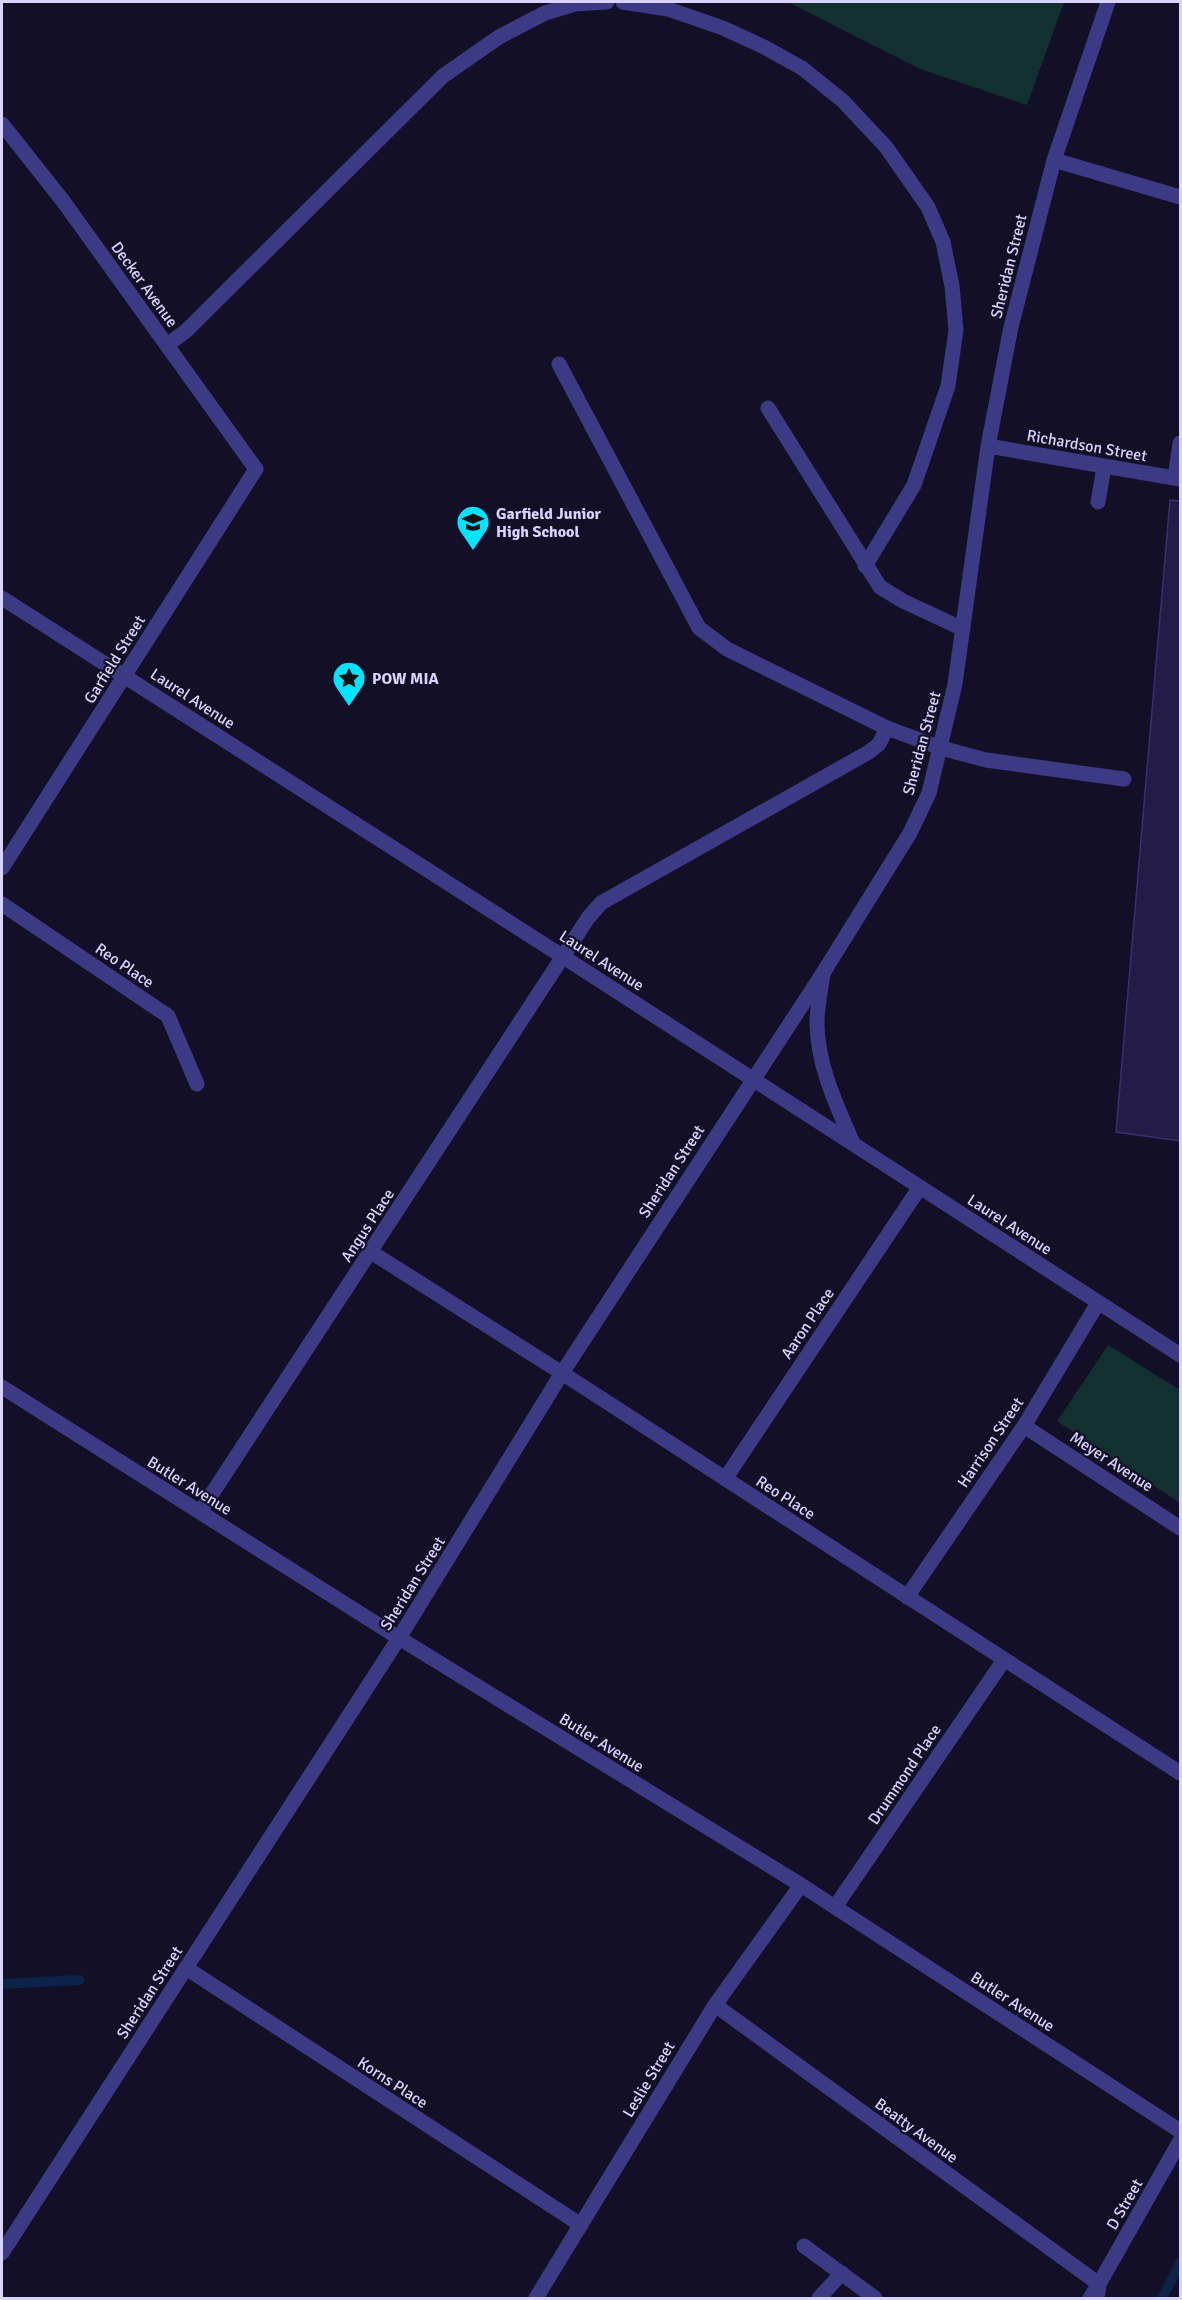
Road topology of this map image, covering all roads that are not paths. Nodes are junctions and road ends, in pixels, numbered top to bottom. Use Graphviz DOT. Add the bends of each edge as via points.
graph roads {
  1 [pos="607,2"];
  2 [pos="623,2"];
  3 [pos="1108,2"];
  4 [pos="2,124"];
  5 [pos="1054,160"];
  6 [pos="1180,197"];
  7 [pos="167,345"];
  8 [pos="559,364"];
  9 [pos="768,408"];
  10 [pos="1180,443"];
  11 [pos="988,446"];
  12 [pos="1104,467"];
  13 [pos="256,469"];
  14 [pos="1178,478"];
  15 [pos="1098,502"];
  16 [pos="866,566"];
  17 [pos="2,598"];
  18 [pos="963,629"];
  19 [pos="125,676"];
  20 [pos="887,728"];
  21 [pos="941,748"];
  22 [pos="1124,779"];
  23 [pos="2,868"];
  24 [pos="2,904"];
  25 [pos="562,956"];
  26 [pos="823,973"];
  27 [pos="753,1078"];
  28 [pos="197,1084"];
  29 [pos="852,1143"];
  30 [pos="920,1187"];
  31 [pos="371,1252"];
  32 [pos="1098,1303"];
  33 [pos="1180,1355"];
  34 [pos="562,1372"];
  35 [pos="2,1387"];
  36 [pos="1024,1426"];
  37 [pos="725,1479"];
  38 [pos="200,1512"];
  39 [pos="1180,1527"];
  40 [pos="907,1597"];
  41 [pos="399,1638"];
  42 [pos="1004,1660"];
  43 [pos="1180,1773"];
  44 [pos="801,1885"];
  45 [pos="835,1907"];
  46 [pos="186,1968"];
  47 [pos="715,2005"];
  48 [pos="1180,2131"];
  49 [pos="1180,2141"];
  50 [pos="580,2225"];
  51 [pos="804,2246"];
  52 [pos="2,2253"];
  53 [pos="842,2273"];
  54 [pos="1098,2291"];
  55 [pos="536,2298"];
  56 [pos="819,2298"];
  57 [pos="875,2298"];
  58 [pos="1090,2298"];
  1 -- 7 [label="street" via="575,4 545,13 499,37 443,76 186,331"];
  2 -- 16 [label="street" via="668,9 723,28 802,68 843,101 885,147 928,207 943,242 952,286 956,330 948,386 914,485"];
  3 -- 5 [label="street, Sheridan Street"];
  4 -- 7 [label="street, Decker Avenue"];
  5 -- 6 [label="street"];
  5 -- 11 [label="street, Sheridan Street" via="1011,327"];
  7 -- 13 [label="street, Decker Avenue"];
  8 -- 20 [label="street" via="699,628 727,649"];
  9 -- 16 [label="street"];
  10 -- 14 [label="street"];
  11 -- 12 [label="street, Richardson Street"];
  11 -- 18 [label="street, Sheridan Street"];
  12 -- 14 [label="street, Richardson Street"];
  12 -- 15 [label="street"];
  13 -- 19 [label="street, Garfield Street"];
  16 -- 18 [label="street" via="880,587"];
  17 -- 19 [label="street, Laurel Avenue"];
  18 -- 21 [label="street, Sheridan Street"];
  19 -- 23 [label="street, Garfield Street"];
  19 -- 25 [label="street, Laurel Avenue"];
  20 -- 21 [label="street"];
  20 -- 25 [label="street, Angus Place" via="879,744 869,752 601,903"];
  21 -- 22 [label="street" via="986,760"];
  21 -- 26 [label="street, Sheridan Street" via="929,792 910,833"];
  24 -- 28 [label="street, Reo Place" via="168,1016"];
  25 -- 27 [label="street, Laurel Avenue"];
  25 -- 31 [label="street, Angus Place"];
  26 -- 27 [label="street, Sheridan Street"];
  26 -- 29 [label="street" via="817,1021 821,1055"];
  27 -- 29 [label="street, Laurel Avenue"];
  27 -- 34 [label="street, Sheridan Street"];
  29 -- 30 [label="street, Laurel Avenue"];
  30 -- 32 [label="street, Laurel Avenue"];
  30 -- 37 [label="street, Aaron Place"];
  31 -- 34 [label="street, Reo Place"];
  31 -- 38 [label="street, Angus Place"];
  32 -- 33 [label="street, Laurel Avenue"];
  32 -- 36 [label="street, Harrison Street"];
  34 -- 37 [label="street, Reo Place"];
  34 -- 41 [label="street, Sheridan Street"];
  35 -- 38 [label="street, Butler Avenue"];
  36 -- 39 [label="street, Meyer Avenue"];
  36 -- 40 [label="street, Harrison Street"];
  37 -- 40 [label="street, Reo Place"];
  38 -- 41 [label="street, Butler Avenue"];
  40 -- 42 [label="street, Reo Place"];
  41 -- 44 [label="street, Butler Avenue"];
  41 -- 46 [label="street, Sheridan Street"];
  42 -- 43 [label="street, Reo Place"];
  42 -- 45 [label="street, Drummond Place"];
  44 -- 45 [label="street, Butler Avenue"];
  44 -- 47 [label="street, Leslie Street"];
  45 -- 48 [label="street, Butler Avenue"];
  46 -- 50 [label="street, Korns Place"];
  46 -- 52 [label="street, Sheridan Street"];
  47 -- 50 [label="street, Leslie Street"];
  47 -- 54 [label="street, Beatty Avenue"];
  49 -- 54 [label="street, D Street"];
  50 -- 55 [label="street, Leslie Street"];
  51 -- 53 [label="street"];
  53 -- 56 [label="street"];
  53 -- 57 [label="street"];
  54 -- 58 [label="street, D Street"];
}
